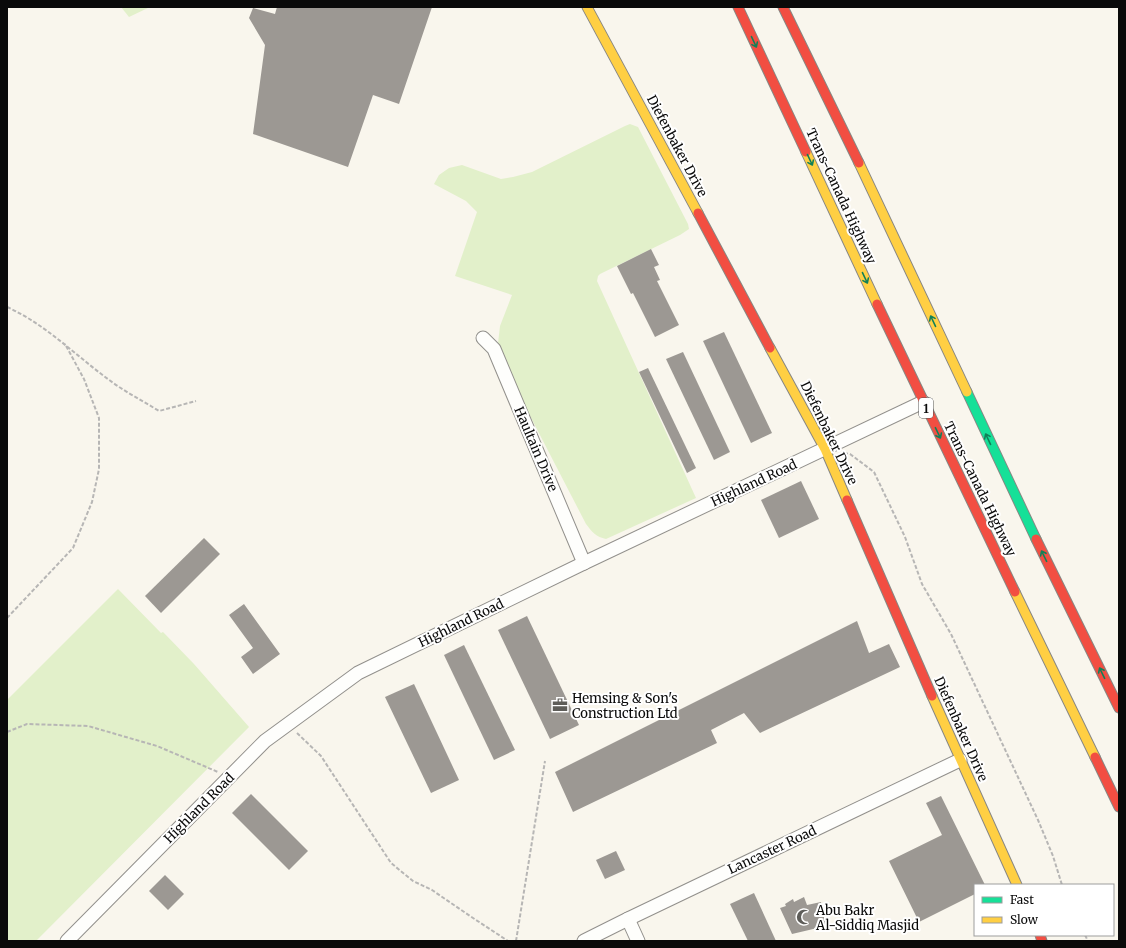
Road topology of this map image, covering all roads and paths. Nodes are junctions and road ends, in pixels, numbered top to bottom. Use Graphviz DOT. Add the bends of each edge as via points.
graph roads {
  1 [pos="587,7"];
  2 [pos="738,7"];
  3 [pos="783,7"];
  4 [pos="815,51"];
  5 [pos="847,138"];
  6 [pos="7,307"];
  7 [pos="483,338"];
  8 [pos="65,344"];
  9 [pos="196,401"];
  10 [pos="923,402"];
  11 [pos="825,449"];
  12 [pos="584,563"];
  13 [pos="7,618"];
  14 [pos="1119,708"];
  15 [pos="285,727"];
  16 [pos="7,732"];
  17 [pos="960,760"];
  18 [pos="545,761"];
  19 [pos="230,777"];
  20 [pos="1119,807"];
  21 [pos="1017,884"];
  22 [pos="1062,884"];
  23 [pos="628,919"];
  24 [pos="67,941"];
  25 [pos="508,941"];
  26 [pos="516,941"];
  27 [pos="584,941"];
  28 [pos="638,941"];
  1 -- 11 [label="main road, Diefenbaker Drive"];
  2 -- 10 [label="main road, Trans-Canada Highway / 1, one-way"];
  3 -- 5 [label="main road"];
  4 -- 5 [label="main road"];
  14 -- 5 [label="main road, one-way" via="1030,527"];
  6 -- 8 [label="path"];
  7 -- 12 [label="street, Haultain Drive" via="494,349"];
  8 -- 9 [label="path" via="112,382 159,411"];
  8 -- 13 [label="path" via="84,379 99,418 99,469 92,502 73,548"];
  10 -- 11 [label="street, Highland Road"];
  10 -- 20 [label="main road, Trans-Canada Highway / 1, one-way"];
  11 -- 12 [label="street, Highland Road"];
  11 -- 17 [label="main road, Diefenbaker Drive"];
  11 -- 22 [label="path" via="850,454 874,472 905,537 922,584 951,634 1038,820"];
  12 -- 15 [label="street, Highland Road" via="358,673"];
  15 -- 19 [label="street, Highland Road" via="265,741"];
  15 -- 25 [label="path" via="299,734 321,756 391,863 413,881 432,890"];
  16 -- 19 [label="path" via="27,724 88,726 157,746"];
  17 -- 21 [label="main road, Diefenbaker Drive"];
  17 -- 23 [label="street, Lancaster Road"];
  18 -- 26 [label="path"];
  19 -- 24 [label="street, Highland Road"];
  23 -- 27 [label="street, Lancaster Road"];
  23 -- 28 [label="street"];
}
